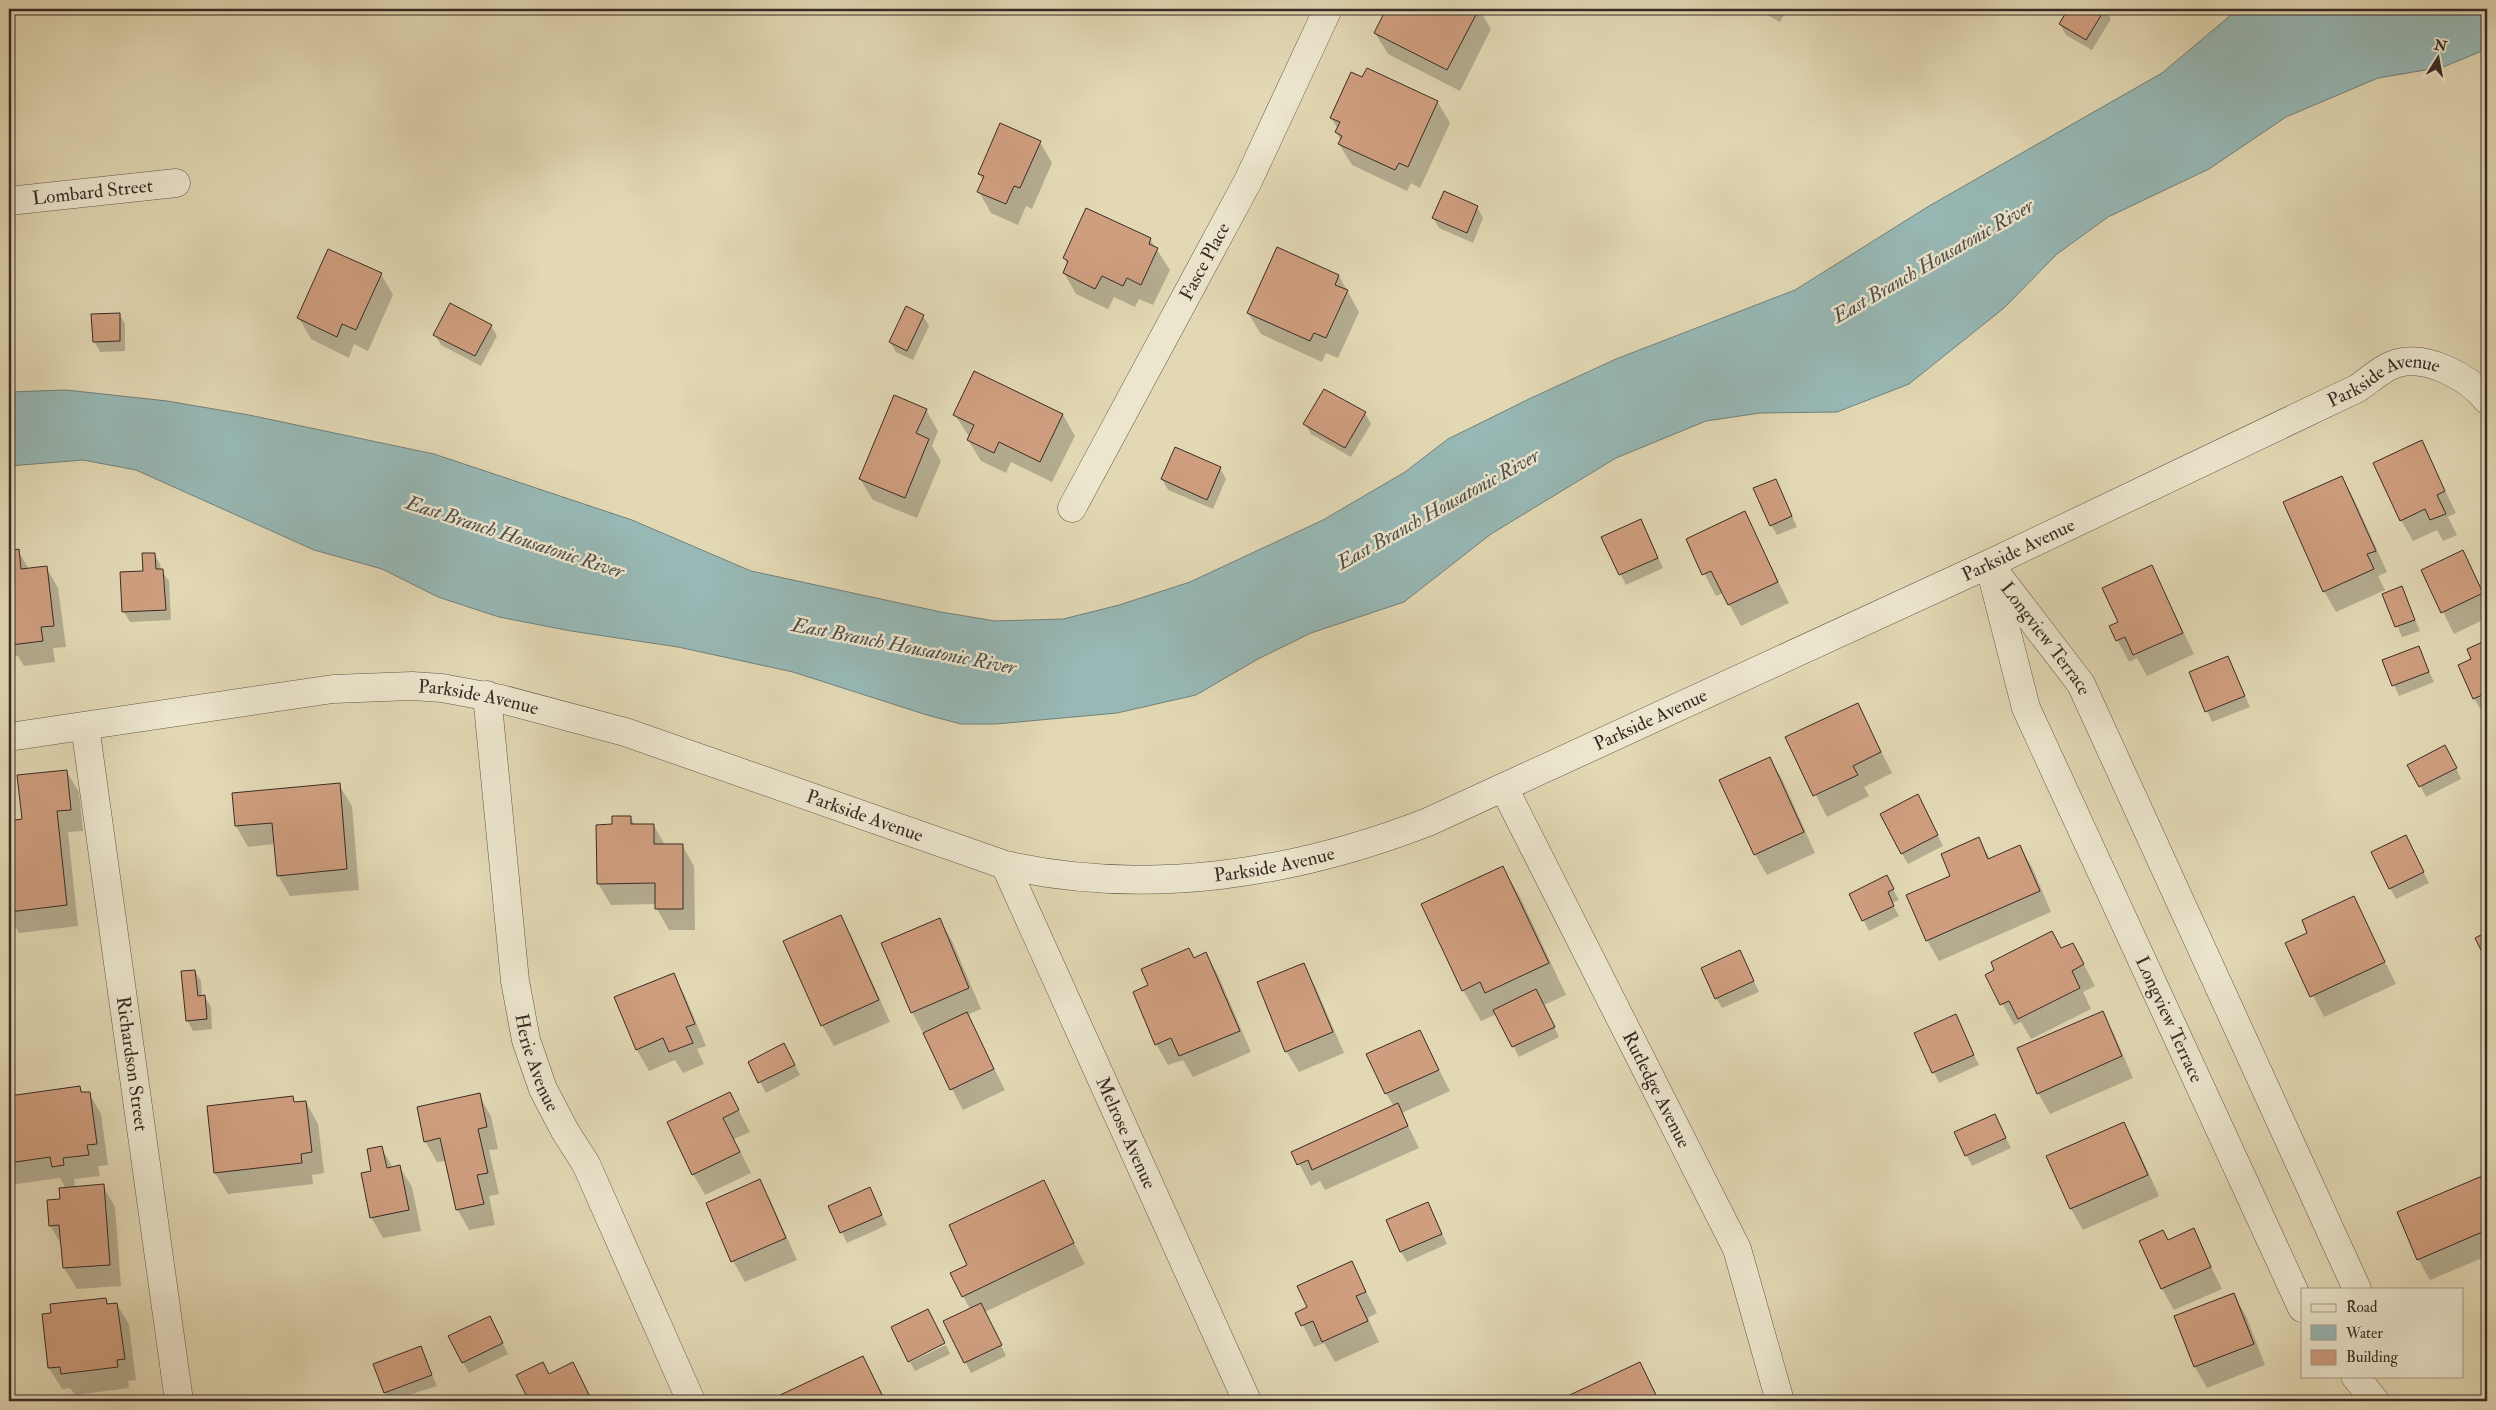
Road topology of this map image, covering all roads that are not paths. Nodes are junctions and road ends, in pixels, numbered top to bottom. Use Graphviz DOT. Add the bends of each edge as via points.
graph roads {
  1 [pos="1328,9"];
  2 [pos="176,182"];
  3 [pos="9,201"];
  4 [pos="2487,400"];
  5 [pos="1072,508"];
  6 [pos="1989,564"];
  7 [pos="487,695"];
  8 [pos="85,726"];
  9 [pos="9,737"];
  10 [pos="1504,788"];
  11 [pos="1005,865"];
  12 [pos="2357,1288"];
  13 [pos="2301,1306"];
  14 [pos="2357,1378"];
  15 [pos="2374,1378"];
  16 [pos="179,1401"];
  17 [pos="691,1401"];
  18 [pos="1247,1401"];
  19 [pos="1780,1401"];
  20 [pos="2375,1401"];
  21 [pos="2379,1401"];
  1 -- 5 [label="street, Fasce Place" via="1248,181"];
  2 -- 3 [label="street, Lombard Street"];
  4 -- 6 [label="street, Parkside Avenue" via="2461,377 2416,362 2398,363 2385,368 2358,388"];
  6 -- 10 [label="street, Parkside Avenue"];
  6 -- 12 [label="street, Longview Terrace" via="2081,684"];
  6 -- 13 [label="street, Longview Terrace" via="2026,708"];
  7 -- 8 [label="street, Parkside Avenue" via="412,686 349,688"];
  7 -- 11 [label="street, Parkside Avenue" via="626,732"];
  7 -- 17 [label="street, Herie Avenue" via="515,981 526,1040 543,1089 586,1164"];
  8 -- 9 [label="street, Parkside Avenue"];
  8 -- 16 [label="street, Richardson Street"];
  10 -- 11 [label="street, Parkside Avenue" via="1379,840 1332,855 1248,871 1193,878 1140,879 1052,874"];
  10 -- 19 [label="street, Rutledge Avenue" via="1738,1249"];
  11 -- 18 [label="street, Melrose Avenue"];
  14 -- 20 [label="street"];
  15 -- 21 [label="street"];
}
